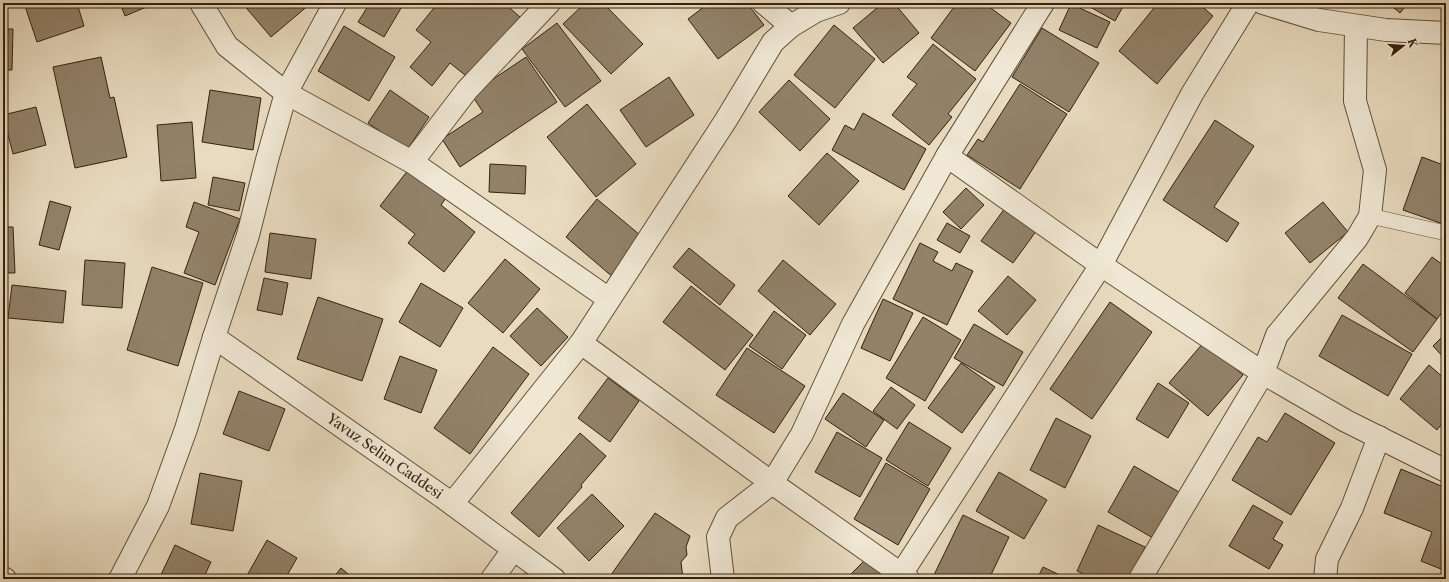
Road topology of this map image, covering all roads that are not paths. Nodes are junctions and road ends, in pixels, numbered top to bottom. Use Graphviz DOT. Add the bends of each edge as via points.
graph roads {
  1 [pos="201,3"];
  2 [pos="335,3"];
  3 [pos="549,3"];
  4 [pos="764,3"];
  5 [pos="839,3"];
  6 [pos="1043,3"];
  7 [pos="1248,3"];
  8 [pos="1263,3"];
  9 [pos="791,26"];
  10 [pos="1356,26"];
  11 [pos="1446,32"];
  12 [pos="286,93"];
  13 [pos="947,156"];
  14 [pos="412,162"];
  15 [pos="1370,216"];
  16 [pos="1446,233"];
  17 [pos="1100,265"];
  18 [pos="609,299"];
  19 [pos="214,337"];
  20 [pos="581,343"];
  21 [pos="1263,373"];
  22 [pos="1379,437"];
  23 [pos="1446,471"];
  24 [pos="772,483"];
  25 [pos="452,504"];
  26 [pos="513,550"];
  27 [pos="902,578"];
  28 [pos="120,579"];
  29 [pos="492,579"];
  30 [pos="554,579"];
  31 [pos="723,579"];
  32 [pos="1140,579"];
  33 [pos="1326,579"];
  1 -- 12 [label="street" via="227,46"];
  2 -- 12 [label="street"];
  3 -- 14 [label="street" via="467,90"];
  4 -- 9 [label="street"];
  5 -- 9 [label="street" via="816,11"];
  6 -- 13 [label="street"];
  7 -- 17 [label="street" via="1192,94"];
  8 -- 10 [label="street" via="1319,20"];
  9 -- 18 [label="street" via="773,42 726,120"];
  10 -- 11 [label="street"];
  10 -- 15 [label="street" via="1355,101 1375,170"];
  12 -- 14 [label="street"];
  12 -- 19 [label="street" via="248,235"];
  13 -- 17 [label="street"];
  13 -- 24 [label="street" via="853,324 802,434"];
  14 -- 18 [label="street"];
  15 -- 16 [label="lane"];
  15 -- 21 [label="street" via="1357,238 1277,335"];
  17 -- 21 [label="street"];
  17 -- 27 [label="street"];
  18 -- 20 [label="street"];
  19 -- 25 [label="street, Yavuz Selim Caddesi"];
  19 -- 28 [label="street" via="186,429 158,506"];
  20 -- 24 [label="street"];
  20 -- 25 [label="street"];
  21 -- 22 [label="street"];
  21 -- 32 [label="street"];
  22 -- 23 [label="street"];
  22 -- 33 [label="street" via="1352,508 1327,558"];
  24 -- 27 [label="street"];
  24 -- 31 [label="street" via="727,518 718,537"];
  25 -- 26 [label="street, Yavuz Selim Caddesi"];
  26 -- 29 [label="street"];
  26 -- 30 [label="street, Yavuz Selim Caddesi"];
}
